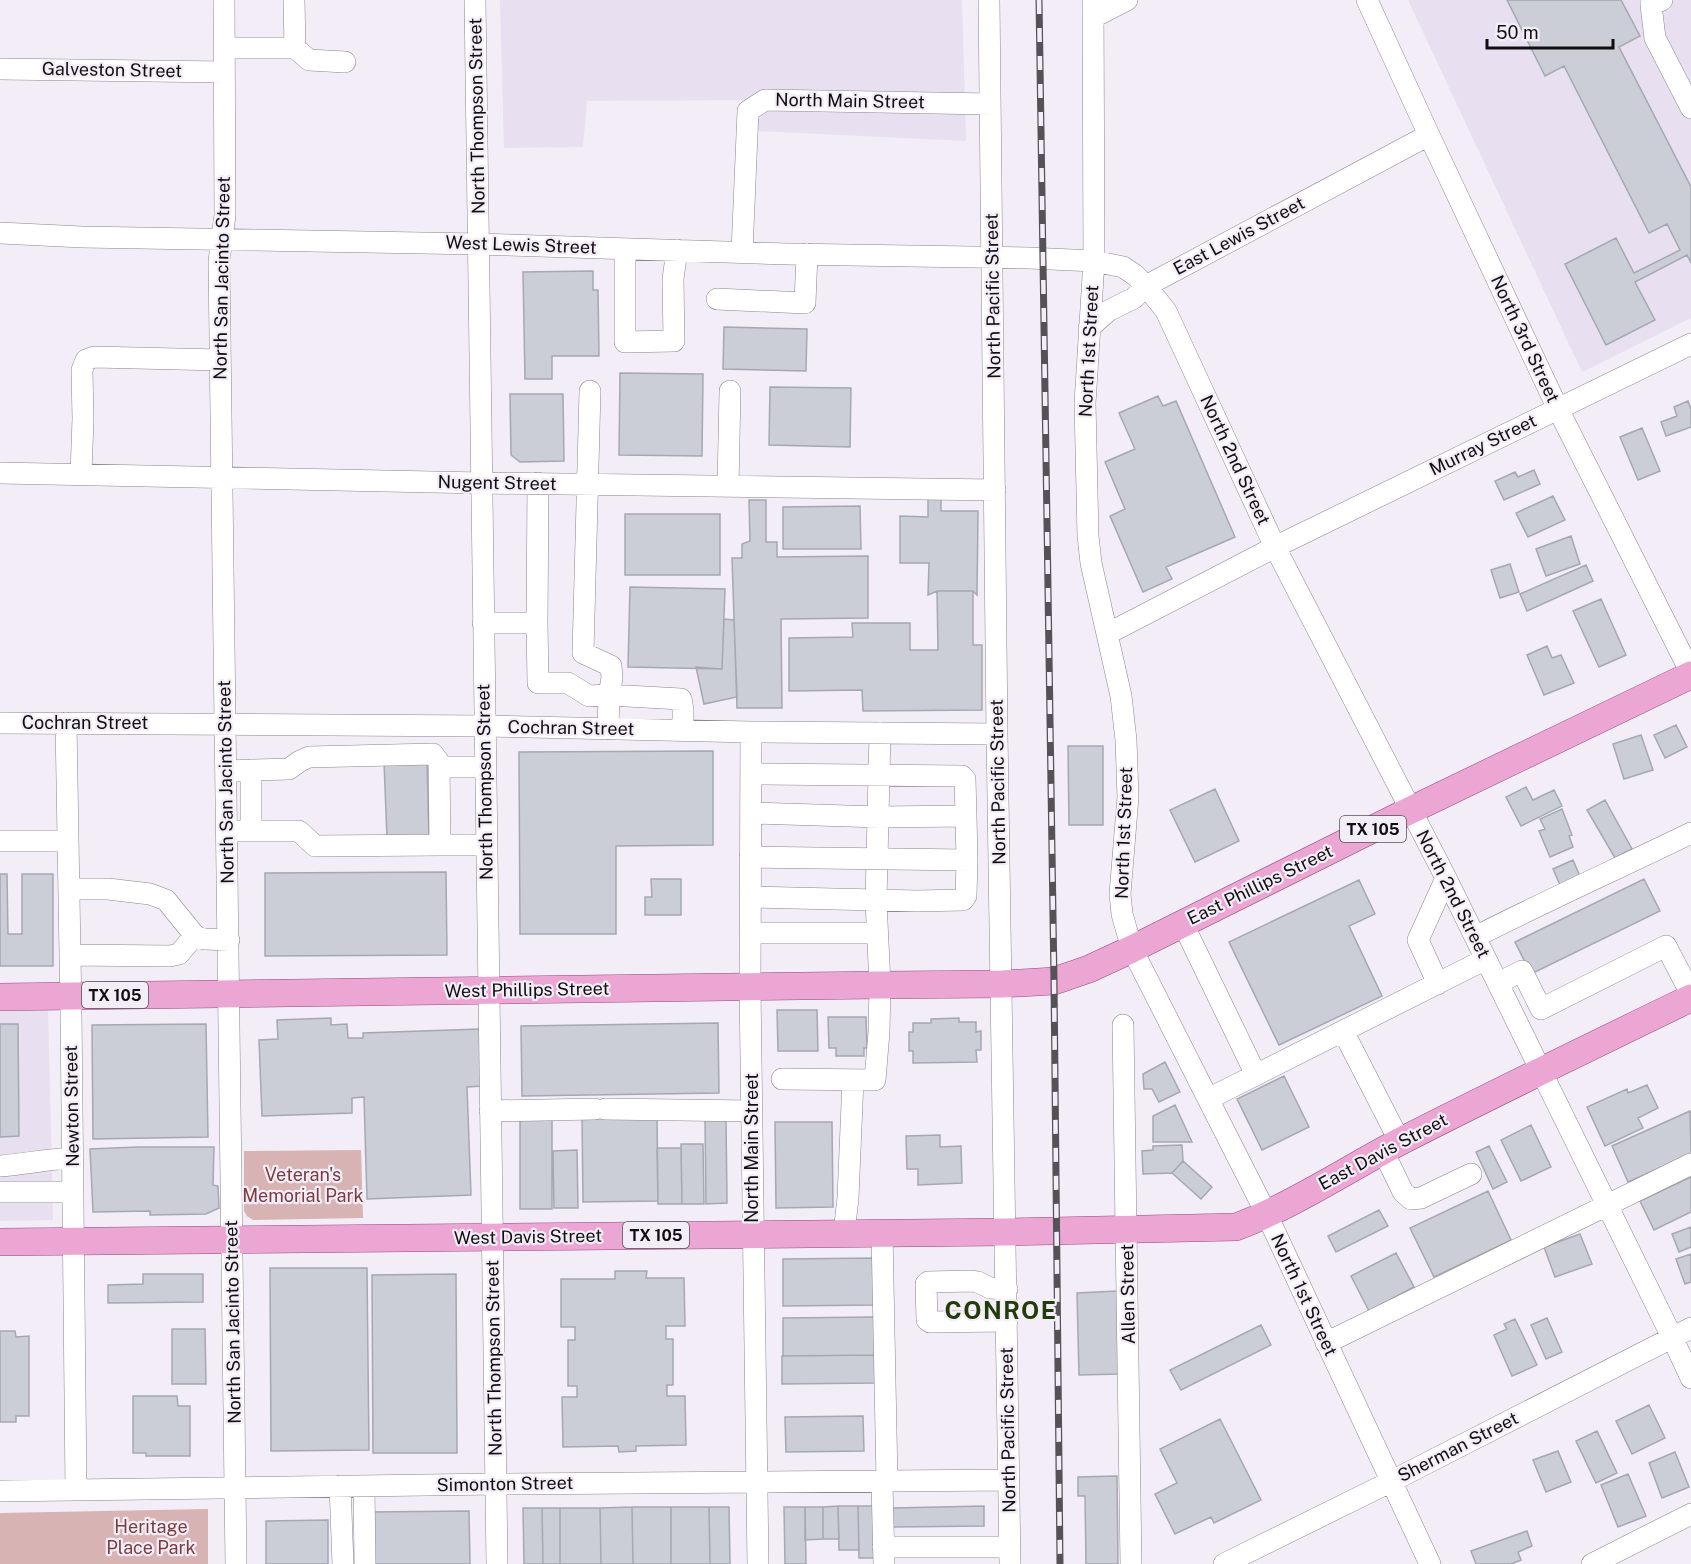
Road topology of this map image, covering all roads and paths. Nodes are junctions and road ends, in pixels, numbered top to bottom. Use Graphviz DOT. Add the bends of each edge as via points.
graph roads {
  1 [pos="224,0"];
  2 [pos="294,0"];
  3 [pos="475,0"];
  4 [pos="989,0"];
  5 [pos="1127,0"];
  6 [pos="1367,0"];
  7 [pos="1662,0"];
  8 [pos="1093,8"];
  9 [pos="224,48"];
  10 [pos="295,48"];
  11 [pos="345,62"];
  12 [pos="0,69"];
  13 [pos="224,72"];
  14 [pos="990,104"];
  15 [pos="1691,108"];
  16 [pos="1429,135"];
  17 [pos="0,234"];
  18 [pos="222,239"];
  19 [pos="478,244"];
  20 [pos="625,249"];
  21 [pos="677,250"];
  22 [pos="742,252"];
  23 [pos="807,254"];
  24 [pos="992,257"];
  25 [pos="1094,261"];
  26 [pos="1146,286"];
  27 [pos="717,299"];
  28 [pos="1089,328"];
  29 [pos="1691,344"];
  30 [pos="220,360"];
  31 [pos="590,391"];
  32 [pos="730,391"];
  33 [pos="1557,408"];
  34 [pos="0,473"];
  35 [pos="81,474"];
  36 [pos="221,477"];
  37 [pos="481,483"];
  38 [pos="538,483"];
  39 [pos="587,484"];
  40 [pos="728,486"];
  41 [pos="995,490"];
  42 [pos="1275,548"];
  43 [pos="483,622"];
  44 [pos="537,623"];
  45 [pos="1107,634"];
  46 [pos="1691,674"];
  47 [pos="609,695"];
  48 [pos="0,723"];
  49 [pos="66,723"];
  50 [pos="225,723"];
  51 [pos="387,725"];
  52 [pos="485,726"];
  53 [pos="608,729"];
  54 [pos="683,730"];
  55 [pos="751,732"];
  56 [pos="880,733"];
  57 [pos="997,734"];
  58 [pos="384,756"];
  59 [pos="439,767"];
  60 [pos="485,767"];
  61 [pos="251,770"];
  62 [pos="226,771"];
  63 [pos="751,774"];
  64 [pos="880,776"];
  65 [pos="1411,810"];
  66 [pos="750,813"];
  67 [pos="966,816"];
  68 [pos="879,817"];
  69 [pos="227,831"];
  70 [pos="252,831"];
  71 [pos="1691,833"];
  72 [pos="0,841"];
  73 [pos="68,841"];
  74 [pos="440,845"];
  75 [pos="486,845"];
  76 [pos="999,850"];
  77 [pos="967,855"];
  78 [pos="750,857"];
  79 [pos="877,859"];
  80 [pos="1446,878"];
  81 [pos="69,889"];
  82 [pos="750,897"];
  83 [pos="876,901"];
  84 [pos="1183,924"];
  85 [pos="750,933"];
  86 [pos="878,933"];
  87 [pos="195,935"];
  88 [pos="1475,937"];
  89 [pos="228,939"];
  90 [pos="1132,949"];
  91 [pos="70,955"];
  92 [pos="1486,959"];
  93 [pos="1054,981"];
  94 [pos="1498,983"];
  95 [pos="1002,984"];
  96 [pos="1438,984"];
  97 [pos="880,986"];
  98 [pos="750,987"];
  99 [pos="488,990"];
  100 [pos="230,994"];
  101 [pos="71,996"];
  102 [pos="1691,996"];
  103 [pos="0,997"];
  104 [pos="1123,1025"];
  105 [pos="1343,1031"];
  106 [pos="1541,1070"];
  107 [pos="1256,1075"];
  108 [pos="782,1079"];
  109 [pos="853,1080"];
  110 [pos="1208,1099"];
  111 [pos="490,1111"];
  112 [pos="751,1111"];
  113 [pos="1391,1147"];
  114 [pos="73,1158"];
  115 [pos="1691,1164"];
  116 [pos="0,1166"];
  117 [pos="1471,1174"];
  118 [pos="0,1192"];
  119 [pos="73,1192"];
  120 [pos="1608,1205"];
  121 [pos="1267,1215"];
  122 [pos="1127,1229"];
  123 [pos="1056,1231"];
  124 [pos="1005,1232"];
  125 [pos="844,1233"];
  126 [pos="882,1233"];
  127 [pos="752,1234"];
  128 [pos="493,1237"];
  129 [pos="74,1241"];
  130 [pos="232,1241"];
  131 [pos="0,1242"];
  132 [pos="1006,1289"];
  133 [pos="1007,1321"];
  134 [pos="1682,1332"];
  135 [pos="1326,1343"];
  136 [pos="1691,1378"];
  137 [pos="1009,1480"];
  138 [pos="885,1481"];
  139 [pos="756,1482"];
  140 [pos="1390,1482"];
  141 [pos="496,1484"];
  142 [pos="340,1486"];
  143 [pos="364,1486"];
  144 [pos="235,1488"];
  145 [pos="76,1490"];
  146 [pos="0,1491"];
  147 [pos="1691,1514"];
  148 [pos="1010,1555"];
  149 [pos="883,1556"];
  150 [pos="236,1564"];
  151 [pos="343,1564"];
  152 [pos="365,1564"];
  153 [pos="497,1564"];
  154 [pos="758,1564"];
  155 [pos="1131,1564"];
  156 [pos="1224,1564"];
  157 [pos="1430,1564"];
  158 [pos="1592,1564"];
  1 -- 9 [label="street, North San Jacinto Street"];
  2 -- 10 [label="street"];
  3 -- 19 [label="street, North Thompson Street"];
  4 -- 14 [label="street, North Pacific Street"];
  5 -- 8 [label="street"];
  6 -- 16 [label="street, North 3rd Street"];
  7 -- 15 [label="street" via="1651,5 1655,38"];
  8 -- 25 [label="street, North 1st Street"];
  9 -- 10 [label="street"];
  9 -- 13 [label="street, North San Jacinto Street"];
  10 -- 11 [label="street" via="309,60"];
  12 -- 13 [label="street, Galveston Street"];
  13 -- 18 [label="street, North San Jacinto Street"];
  14 -- 22 [label="street, North Main Street" via="765,100 747,111"];
  14 -- 24 [label="street, North Pacific Street"];
  16 -- 26 [label="street, East Lewis Street"];
  16 -- 33 [label="street, North 3rd Street"];
  17 -- 18 [label="street, West Lewis Street"];
  18 -- 19 [label="street, West Lewis Street"];
  18 -- 30 [label="street, North San Jacinto Street"];
  19 -- 20 [label="street, West Lewis Street"];
  19 -- 37 [label="street, North Thompson Street"];
  20 -- 21 [label="street, West Lewis Street"];
  20 -- 21 [label="street" via="625,342 674,341 673,279"];
  21 -- 22 [label="street, West Lewis Street"];
  22 -- 23 [label="street, West Lewis Street"];
  23 -- 24 [label="street, West Lewis Street"];
  23 -- 27 [label="street" via="806,303"];
  24 -- 25 [label="street, West Lewis Street"];
  24 -- 41 [label="street, North Pacific Street"];
  25 -- 26 [label="street" via="1123,267"];
  25 -- 28 [label="street, North 1st Street"];
  26 -- 28 [label="street, East Lewis Street"];
  26 -- 42 [label="street, North 2nd Street" via="1166,310"];
  28 -- 45 [label="street, North 1st Street" via="1085,403 1088,536"];
  29 -- 33 [label="street, Murray Street"];
  30 -- 35 [label="street" via="86,360 82,370"];
  30 -- 36 [label="street, North San Jacinto Street"];
  31 -- 39 [label="street"];
  32 -- 40 [label="street"];
  33 -- 42 [label="street, Murray Street"];
  33 -- 46 [label="street, North 3rd Street"];
  34 -- 35 [label="street, Nugent Street"];
  35 -- 36 [label="street, Nugent Street"];
  36 -- 37 [label="street, Nugent Street"];
  36 -- 50 [label="street, North San Jacinto Street"];
  37 -- 38 [label="street, Nugent Street"];
  37 -- 43 [label="street, North Thompson Street"];
  38 -- 39 [label="street, Nugent Street"];
  38 -- 44 [label="street"];
  39 -- 40 [label="street, Nugent Street"];
  39 -- 47 [label="street" via="583,653 611,666"];
  40 -- 41 [label="street, Nugent Street"];
  41 -- 57 [label="street, North Pacific Street"];
  42 -- 45 [label="street, Murray Street"];
  42 -- 65 [label="street, North 2nd Street"];
  43 -- 44 [label="street"];
  43 -- 52 [label="street, North Thompson Street"];
  44 -- 47 [label="street" via="538,683 568,684 589,696"];
  45 -- 90 [label="street, North 1st Street" via="1126,740 1128,797 1120,894"];
  46 -- 65 [label="main road, East Phillips Street / TX 105"];
  47 -- 53 [label="street"];
  47 -- 54 [label="street" via="681,699"];
  48 -- 49 [label="street, Cochran Street"];
  49 -- 50 [label="street, Cochran Street"];
  49 -- 73 [label="street, Newton Street"];
  50 -- 51 [label="street, Cochran Street"];
  50 -- 62 [label="street, North San Jacinto Street"];
  51 -- 52 [label="street, Cochran Street"];
  51 -- 58 [label="street"];
  52 -- 53 [label="street, Cochran Street"];
  52 -- 60 [label="street, North Thompson Street"];
  53 -- 54 [label="street, Cochran Street"];
  54 -- 55 [label="street, Cochran Street"];
  55 -- 56 [label="street, Cochran Street"];
  55 -- 63 [label="street, North Main Street"];
  56 -- 57 [label="street, Cochran Street"];
  56 -- 64 [label="street"];
  57 -- 76 [label="street, North Pacific Street"];
  58 -- 59 [label="street" via="432,754"];
  58 -- 61 [label="street" via="309,757 289,769"];
  59 -- 60 [label="street"];
  59 -- 74 [label="street"];
  60 -- 75 [label="street, North Thompson Street"];
  61 -- 62 [label="street"];
  61 -- 70 [label="street"];
  62 -- 69 [label="street, North San Jacinto Street"];
  63 -- 64 [label="street"];
  63 -- 66 [label="street, North Main Street"];
  64 -- 67 [label="street" via="962,776"];
  64 -- 68 [label="street"];
  65 -- 80 [label="street, North 2nd Street"];
  65 -- 84 [label="main road, East Phillips Street / TX 105"];
  66 -- 68 [label="street"];
  66 -- 78 [label="street, North Main Street"];
  67 -- 68 [label="street"];
  67 -- 77 [label="street"];
  68 -- 79 [label="street"];
  69 -- 70 [label="street"];
  69 -- 89 [label="street, North San Jacinto Street"];
  70 -- 74 [label="street" via="299,831 315,846"];
  71 -- 88 [label="street"];
  72 -- 73 [label="street"];
  73 -- 81 [label="street, Newton Street"];
  74 -- 75 [label="street"];
  75 -- 99 [label="street, North Thompson Street"];
  76 -- 77 [label="street"];
  76 -- 95 [label="street, North Pacific Street"];
  77 -- 79 [label="street"];
  77 -- 83 [label="street" via="963,900"];
  78 -- 79 [label="street"];
  78 -- 82 [label="street, North Main Street"];
  79 -- 83 [label="street"];
  80 -- 88 [label="street, North 2nd Street"];
  80 -- 96 [label="street" via="1418,940"];
  81 -- 87 [label="street" via="150,894 166,900"];
  81 -- 91 [label="street, Newton Street"];
  82 -- 83 [label="street"];
  82 -- 85 [label="street, North Main Street"];
  83 -- 86 [label="street"];
  84 -- 90 [label="main road, East Phillips Street / TX 105"];
  84 -- 107 [label="street"];
  85 -- 86 [label="street"];
  85 -- 98 [label="street, North Main Street"];
  86 -- 97 [label="street"];
  87 -- 89 [label="street"];
  87 -- 91 [label="street" via="179,954 170,956"];
  88 -- 92 [label="street, North 2nd Street"];
  89 -- 100 [label="street, North San Jacinto Street"];
  90 -- 93 [label="main road, East Phillips Street / TX 105"];
  90 -- 110 [label="street, North 1st Street"];
  91 -- 101 [label="street, Newton Street"];
  92 -- 94 [label="street, North 2nd Street"];
  92 -- 96 [label="street"];
  93 -- 95 [label="main road, West Phillips Street / TX 105"];
  94 -- 102 [label="street" via="1521,971 1541,1009 1666,946"];
  94 -- 106 [label="street, North 2nd Street"];
  95 -- 97 [label="main road, West Phillips Street / TX 105"];
  95 -- 124 [label="street, North Pacific Street"];
  96 -- 105 [label="street"];
  97 -- 98 [label="main road, West Phillips Street / TX 105"];
  97 -- 109 [label="street" via="875,1080"];
  98 -- 99 [label="main road, West Phillips Street / TX 105"];
  98 -- 112 [label="street, North Main Street"];
  99 -- 100 [label="main road, West Phillips Street / TX 105"];
  99 -- 111 [label="street, North Thompson Street"];
  100 -- 101 [label="main road, West Phillips Street / TX 105"];
  100 -- 130 [label="street, North San Jacinto Street"];
  101 -- 103 [label="main road, West Phillips Street / TX 105"];
  101 -- 114 [label="street, Newton Street"];
  102 -- 106 [label="main road, East Davis Street / TX 105"];
  104 -- 122 [label="street, Allen Street"];
  105 -- 107 [label="street"];
  105 -- 113 [label="street"];
  106 -- 113 [label="main road, East Davis Street / TX 105"];
  106 -- 120 [label="street, North 2nd Street"];
  107 -- 110 [label="street"];
  108 -- 109 [label="street"];
  109 -- 125 [label="street"];
  110 -- 121 [label="street, North 1st Street"];
  111 -- 112 [label="street"];
  111 -- 128 [label="street, North Thompson Street"];
  112 -- 127 [label="street, North Main Street"];
  113 -- 117 [label="street" via="1403,1192 1411,1199"];
  113 -- 121 [label="main road, East Davis Street / TX 105"];
  114 -- 116 [label="street"];
  114 -- 119 [label="street, Newton Street"];
  115 -- 120 [label="street"];
  118 -- 119 [label="street"];
  119 -- 129 [label="street, Newton Street"];
  120 -- 134 [label="street, North 2nd Street"];
  120 -- 135 [label="street"];
  121 -- 122 [label="main road, East Davis Street / TX 105" via="1236,1227"];
  121 -- 135 [label="street, North 1st Street"];
  122 -- 123 [label="main road, East Davis Street / TX 105"];
  122 -- 155 [label="street, Allen Street"];
  123 -- 124 [label="main road, West Davis Street / TX 105"];
  124 -- 126 [label="main road, West Davis Street / TX 105"];
  124 -- 132 [label="street, North Pacific Street"];
  125 -- 126 [label="main road, West Davis Street / TX 105"];
  125 -- 127 [label="main road, West Davis Street / TX 105"];
  126 -- 138 [label="street"];
  127 -- 128 [label="main road, West Davis Street / TX 105"];
  127 -- 139 [label="street, North Main Street"];
  128 -- 130 [label="main road, West Davis Street / TX 105"];
  128 -- 141 [label="street, North Thompson Street"];
  129 -- 130 [label="main road, West Davis Street / TX 105"];
  129 -- 131 [label="main road, West Davis Street / TX 105"];
  129 -- 145 [label="street, Newton Street"];
  130 -- 144 [label="street, North San Jacinto Street"];
  132 -- 133 [label="street, North Pacific Street"];
  132 -- 133 [label="street" via="972,1281 926,1284 930,1322"];
  133 -- 137 [label="street, North Pacific Street"];
  134 -- 136 [label="street, North 2nd Street"];
  134 -- 140 [label="street, Sherman Street"];
  135 -- 140 [label="street, North 1st Street"];
  137 -- 138 [label="street, Simonton Street"];
  137 -- 148 [label="street, North Pacific Street"];
  138 -- 139 [label="street, Simonton Street"];
  138 -- 149 [label="street"];
  139 -- 141 [label="street, Simonton Street"];
  139 -- 154 [label="street, North Main Street"];
  140 -- 156 [label="street, Sherman Street"];
  140 -- 157 [label="street, North 1st Street"];
  141 -- 143 [label="street, Simonton Street"];
  141 -- 153 [label="street, North Thompson Street"];
  142 -- 143 [label="street, Simonton Street"];
  142 -- 144 [label="street, Simonton Street"];
  142 -- 151 [label="street"];
  143 -- 152 [label="street"];
  144 -- 145 [label="street, Simonton Street"];
  144 -- 150 [label="street, North San Jacinto Street"];
  145 -- 146 [label="street, Simonton Street"];
  147 -- 158 [label="street"];
  148 -- 149 [label="street"];
}
